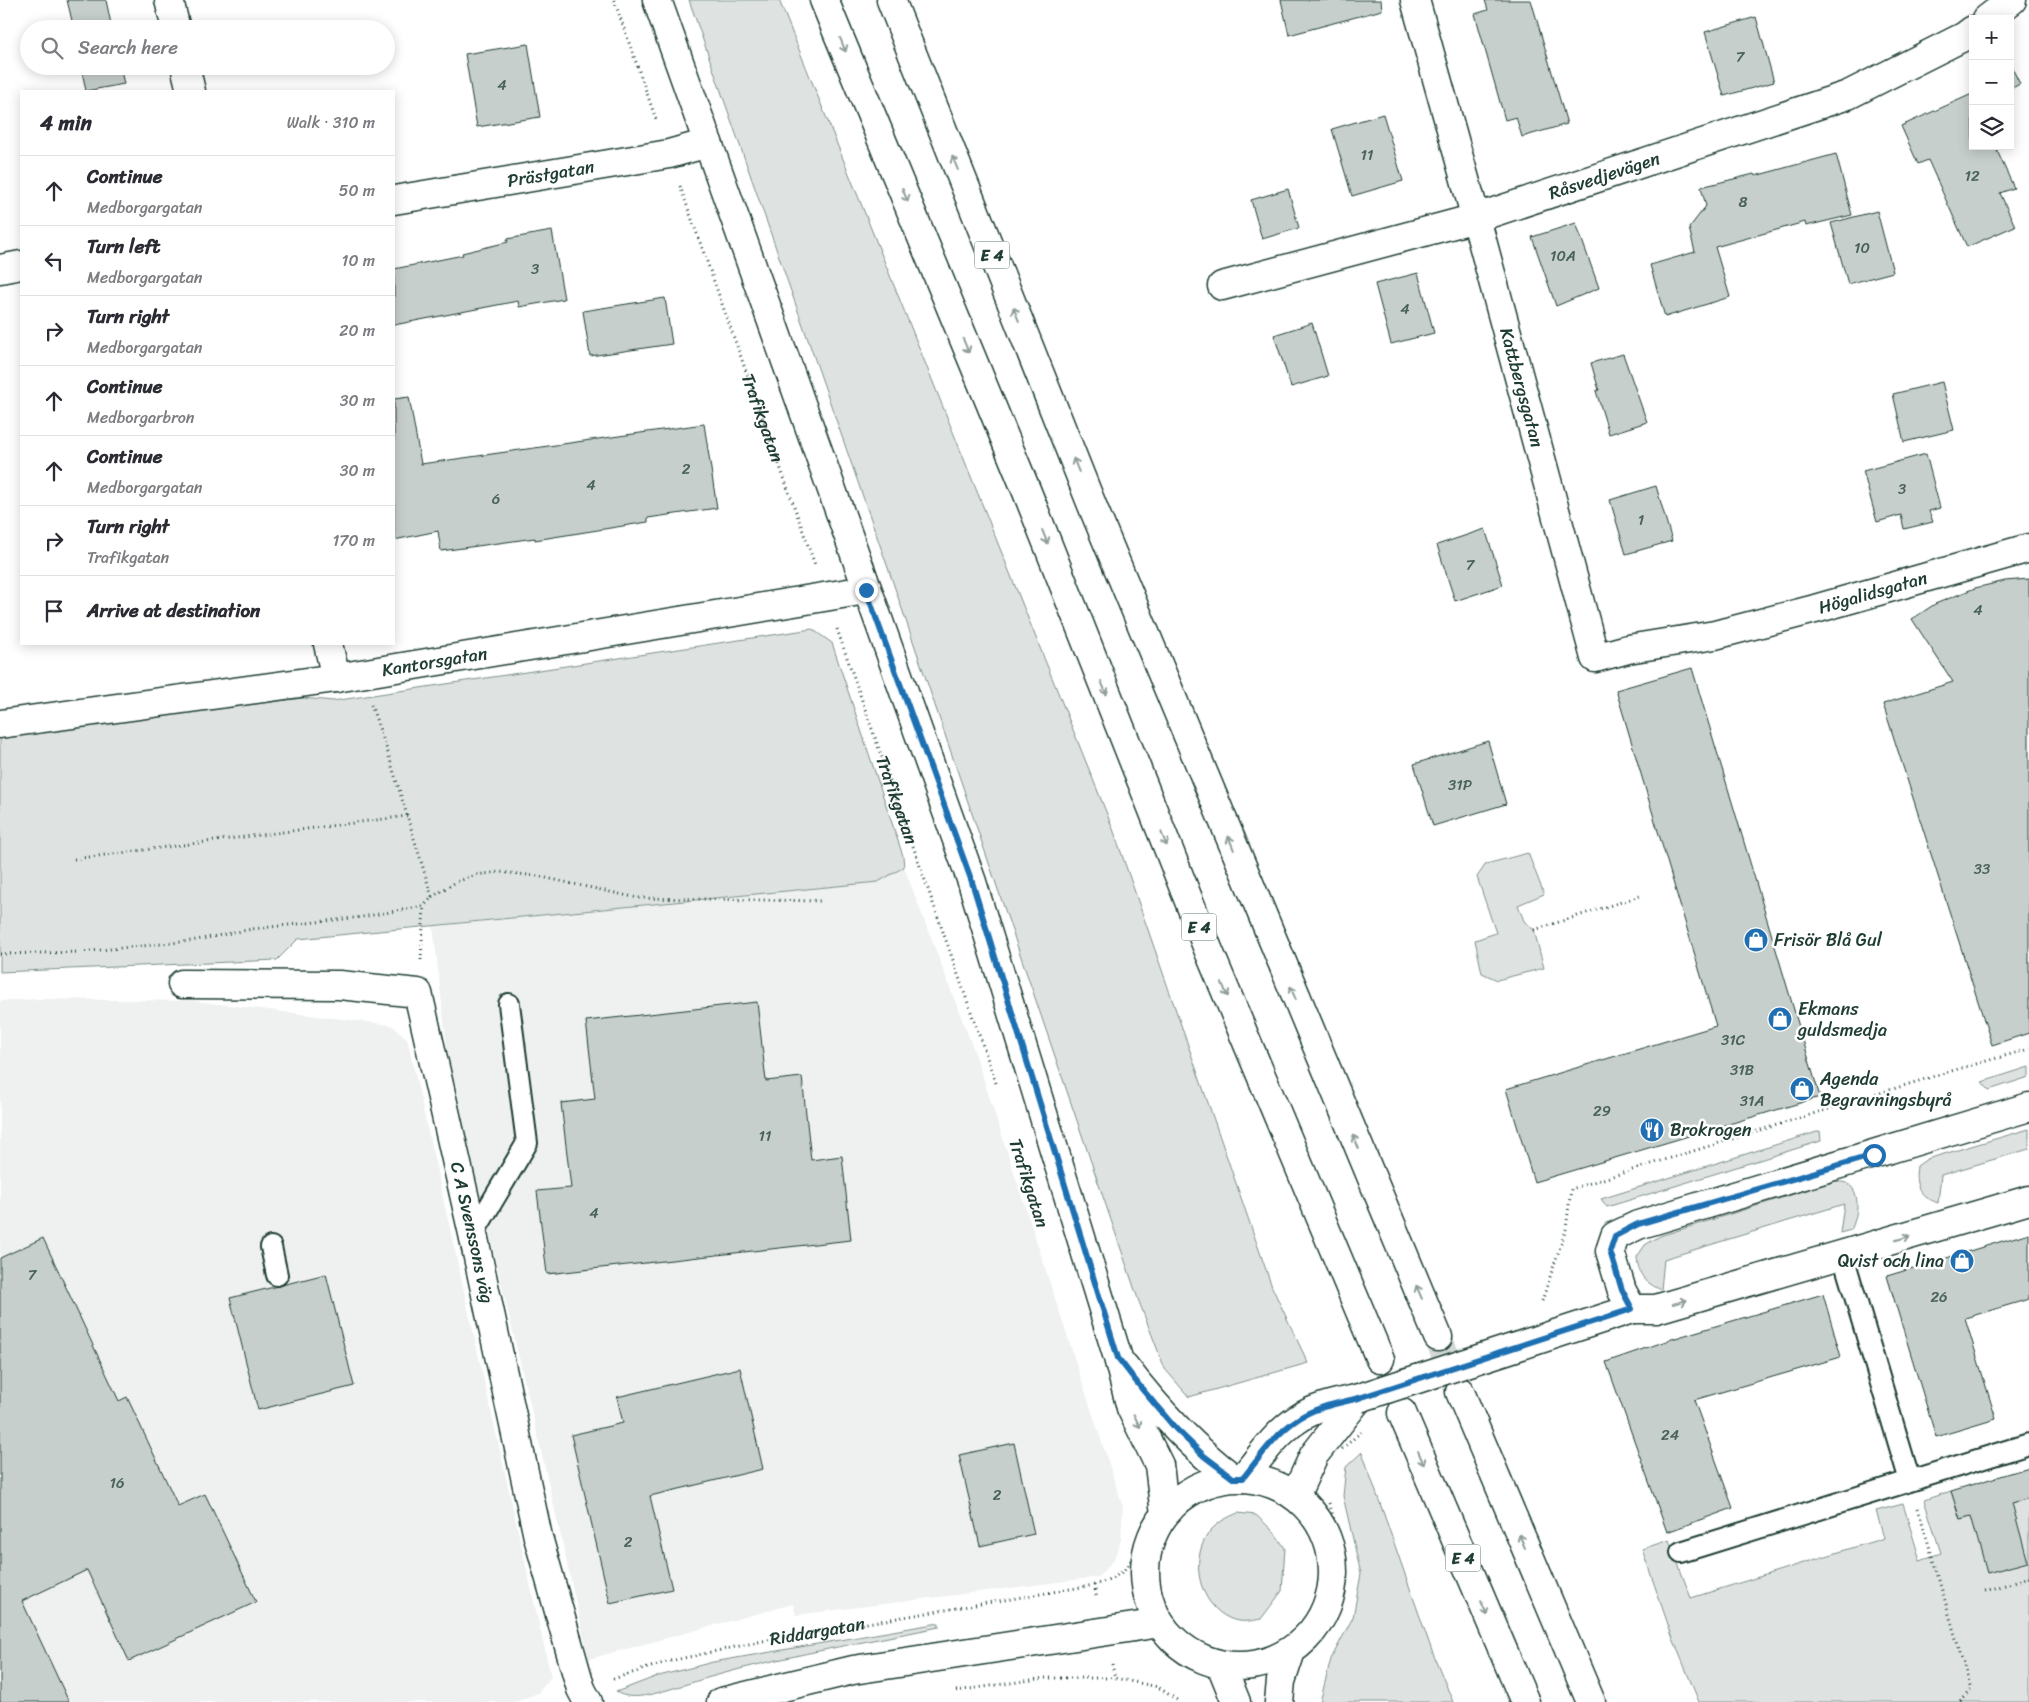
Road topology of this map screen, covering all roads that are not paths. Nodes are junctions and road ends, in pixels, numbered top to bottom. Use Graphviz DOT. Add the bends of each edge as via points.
graph roads {
  1 [pos="169,0"];
  2 [pos="657,0"];
  3 [pos="824,0"];
  4 [pos="890,0"];
  5 [pos="1415,0"];
  6 [pos="2012,0"];
  7 [pos="1992,15"];
  8 [pos="174,20"];
  9 [pos="1969,33"];
  10 [pos="187,75"];
  11 [pos="191,90"];
  12 [pos="708,143"];
  13 [pos="395,200"];
  14 [pos="1476,218"];
  15 [pos="20,265"];
  16 [pos="0,269"];
  17 [pos="1222,286"];
  18 [pos="2029,548"];
  19 [pos="866,590"];
  20 [pos="1715,635"];
  21 [pos="329,645"];
  22 [pos="349,676"];
  23 [pos="0,724"];
  24 [pos="182,984"];
  25 [pos="509,1004"];
  26 [pos="2029,1107"];
  27 [pos="2029,1200"];
  28 [pos="473,1234"];
  29 [pos="271,1247"];
  30 [pos="1844,1256"];
  31 [pos="277,1275"];
  32 [pos="1632,1309"];
  33 [pos="1438,1337"];
  34 [pos="1118,1358"];
  35 [pos="1380,1359"];
  36 [pos="1460,1392"];
  37 [pos="1359,1398"];
  38 [pos="1402,1413"];
  39 [pos="2029,1444"];
  40 [pos="1238,1478"];
  41 [pos="1910,1481"];
  42 [pos="1295,1496"];
  43 [pos="1165,1514"];
  44 [pos="1681,1552"];
  45 [pos="1540,1586"];
  46 [pos="1160,1623"];
  47 [pos="1291,1651"];
  48 [pos="1220,1665"];
  49 [pos="584,1695"];
  50 [pos="721,1702"];
  51 [pos="1236,1702"];
  52 [pos="1279,1702"];
  53 [pos="1525,1702"];
  54 [pos="1591,1702"];
  55 [pos="1604,1702"];
  1 -- 8 [label="main road"];
  2 -- 12 [label="main road, Trafikgatan"];
  3 -- 35 [label="main road, E 4, one-way" via="1027,492 1208,949"];
  33 -- 4 [label="main road, E 4, one-way" via="1094,510"];
  5 -- 14 [label="main road, Kattbergsgatan"];
  6 -- 7 [label="main road"];
  9 -- 14 [label="main road, Råsvedjevägen" via="1848,95"];
  10 -- 11 [label="main road"];
  12 -- 13 [label="main road, Prästgatan" via="669,154"];
  12 -- 19 [label="main road, Trafikgatan"];
  14 -- 17 [label="main road, Råsvedjevägen"];
  14 -- 20 [label="main road, Kattbergsgatan" via="1595,658 1628,649"];
  15 -- 16 [label="main road"];
  18 -- 20 [label="main road, Högalidsgatan"];
  19 -- 22 [label="main road, Kantorsgatan"];
  19 -- 34 [label="main road, Trafikgatan" via="972,882"];
  21 -- 22 [label="main road"];
  22 -- 23 [label="main road, Kantorsgatan"];
  24 -- 28 [label="main road, C A Svenssons väg" via="340,985 418,993"];
  25 -- 28 [label="lane" via="527,1143"];
  26 -- 32 [label="main road" via="1638,1224 1615,1236 1610,1251 1622,1290"];
  30 -- 27 [label="main road, one-way"];
  28 -- 49 [label="main road, C A Svenssons väg" via="538,1537"];
  29 -- 31 [label="lane"];
  32 -- 30 [label="main road, one-way" via="1656,1309"];
  30 -- 41 [label="lane"];
  32 -- 37 [label="main road, bridge"];
  34 -- 40 [label="main road, Trafikgatan" via="1176,1429 1204,1456"];
  34 -- 43 [label="main road, Trafikgatan, one-way" via="1130,1408 1159,1465"];
  45 -- 36 [label="main road, one-way"];
  37 -- 40 [label="main road" via="1298,1418 1276,1436"];
  37 -- 42 [label="main road" via="1326,1455"];
  38 -- 53 [label="main road, E 4, one-way"];
  39 -- 41 [label="lane"];
  40 -- 42 [label="main road" via="1263,1481"];
  40 -- 43 [label="main road" via="1210,1483 1186,1494"];
  41 -- 44 [label="lane"];
  42 -- 47 [label="main road" via="1309,1508 1324,1530 1332,1557 1333,1584 1326,1610 1312,1633"];
  43 -- 46 [label="main road" via="1150,1540 1145,1568 1148,1597"];
  45 -- 54 [label="main road"];
  45 -- 55 [label="main road"];
  46 -- 48 [label="main road" via="1186,1650"];
  46 -- 50 [label="main road" via="853,1670"];
  47 -- 48 [label="main road" via="1266,1662 1240,1667"];
  47 -- 52 [label="main road" via="1281,1681"];
  48 -- 51 [label="main road"];
}
